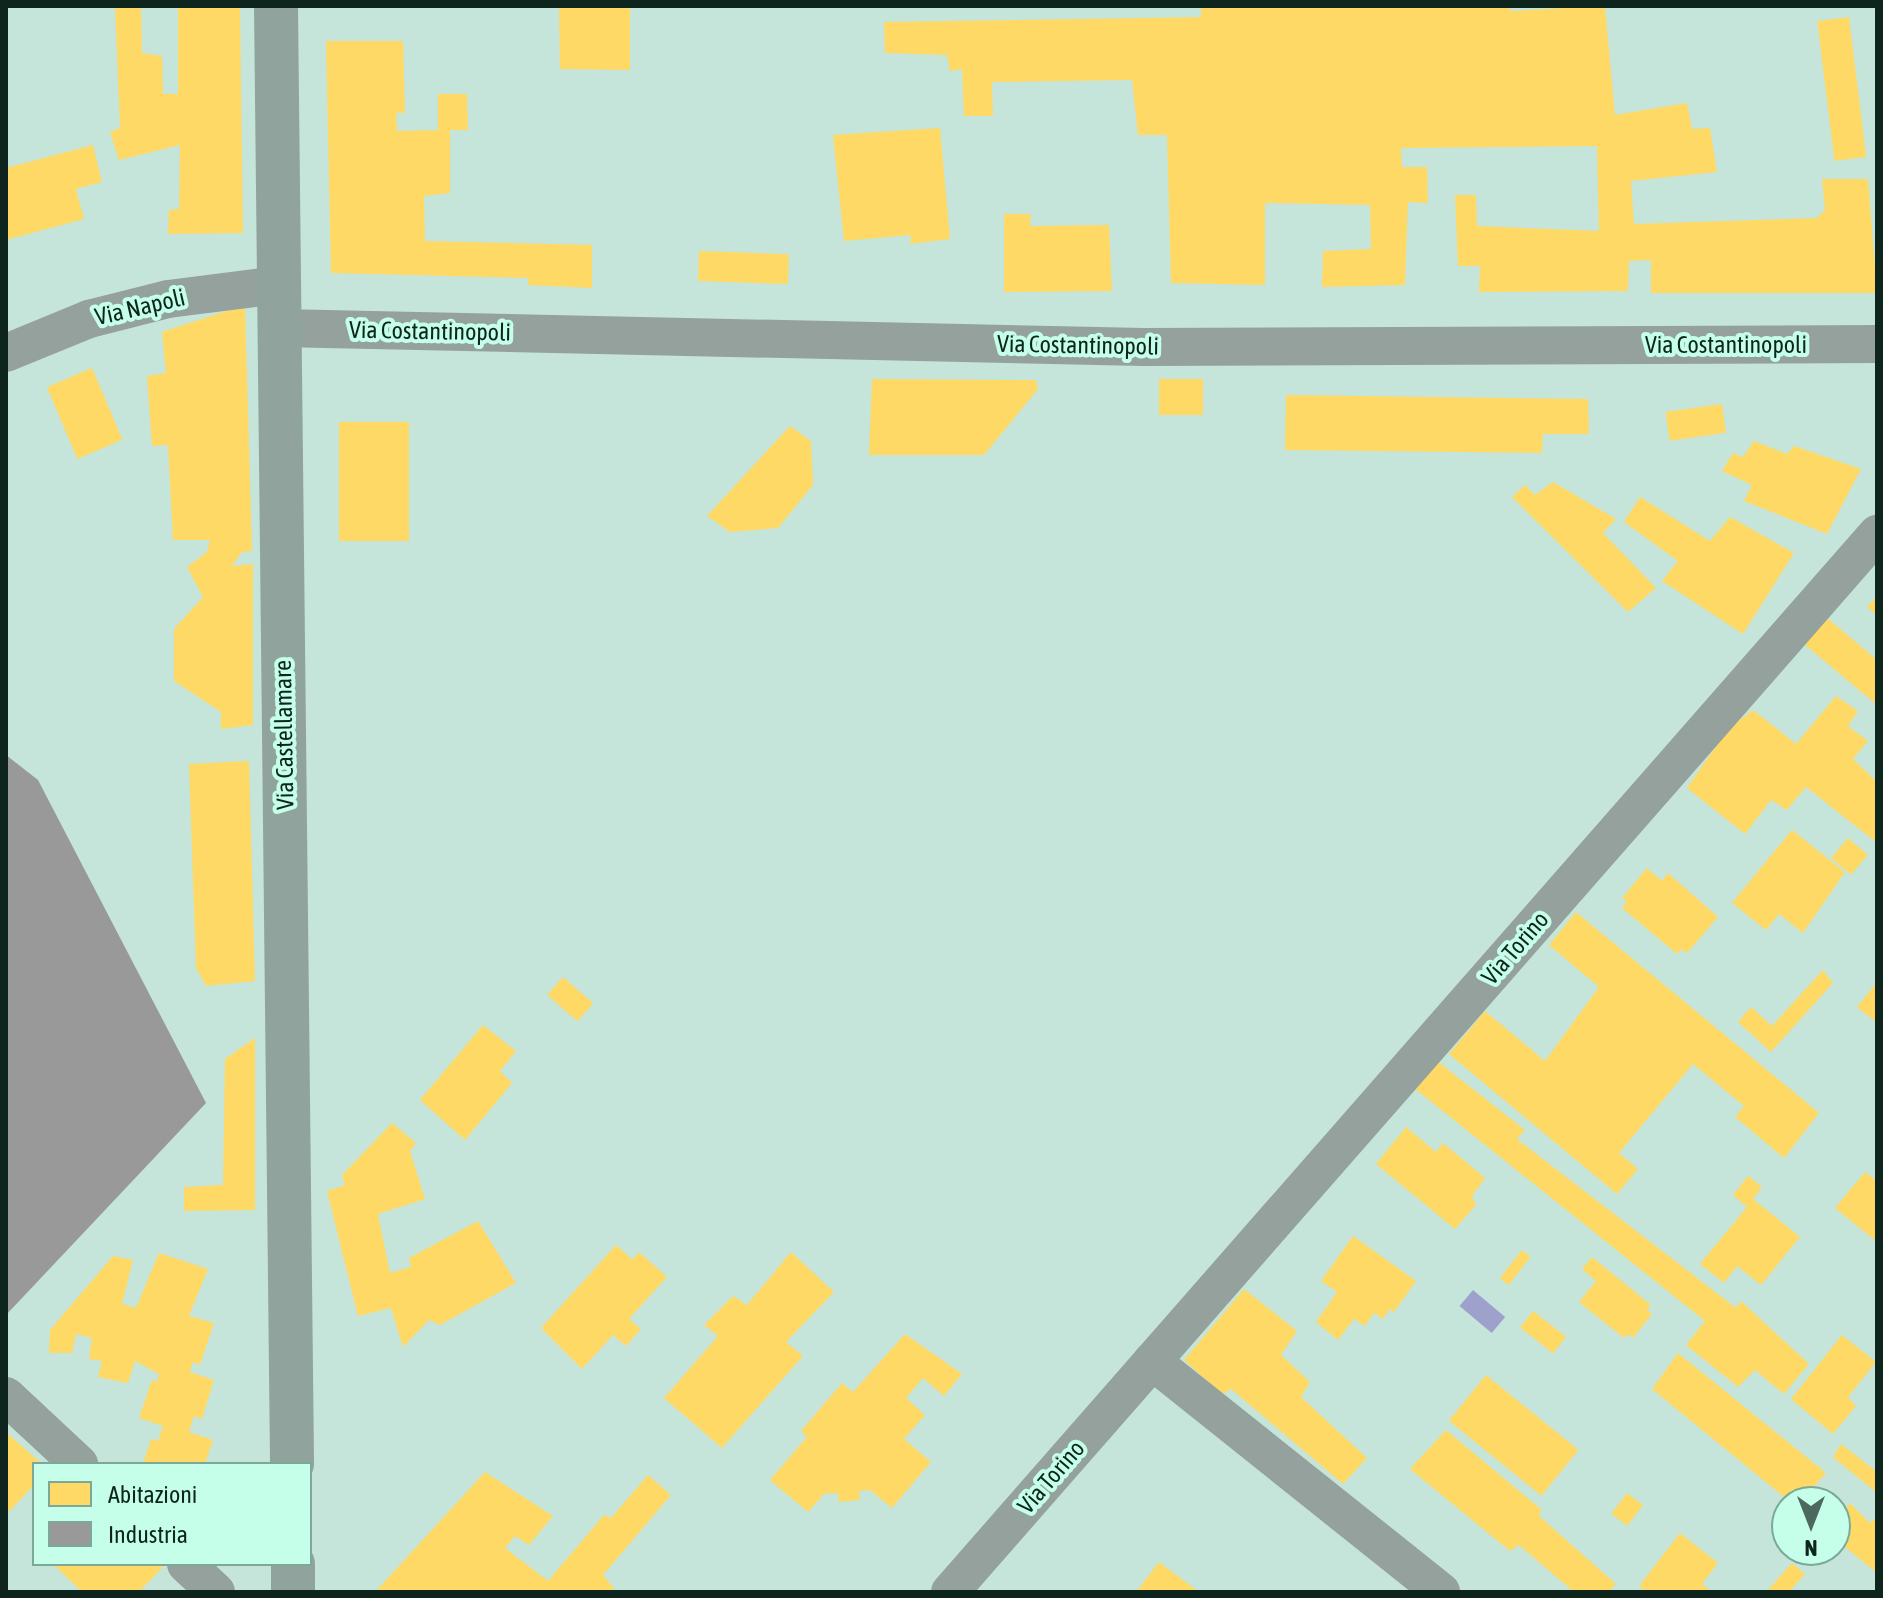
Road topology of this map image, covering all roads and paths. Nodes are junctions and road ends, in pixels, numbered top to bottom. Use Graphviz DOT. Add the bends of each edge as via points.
graph roads {
  1 [pos="276,6"];
  2 [pos="279,285"];
  3 [pos="280,328"];
  4 [pos="1877,344"];
  5 [pos="6,353"];
  6 [pos="1877,534"];
  7 [pos="1152,1361"];
  8 [pos="6,1396"];
  9 [pos="77,1462"];
  10 [pos="292,1462"];
  11 [pos="188,1566"];
  12 [pos="293,1566"];
  13 [pos="216,1592"];
  14 [pos="293,1592"];
  15 [pos="950,1592"];
  16 [pos="1441,1592"];
  1 -- 2 [label="main road, Via Castellamare"];
  2 -- 3 [label="main road, Via Castellamare"];
  2 -- 5 [label="street, Via Napoli" via="155,302 89,319"];
  3 -- 4 [label="street, Via Costantinopoli" via="1144,347"];
  3 -- 10 [label="main road, Via Castellamare"];
  6 -- 7 [label="street, Via Torino"];
  7 -- 15 [label="street, Via Torino"];
  7 -- 16 [label="street"];
  8 -- 9 [label="street"];
  11 -- 13 [label="street"];
  12 -- 14 [label="main road"];
}
